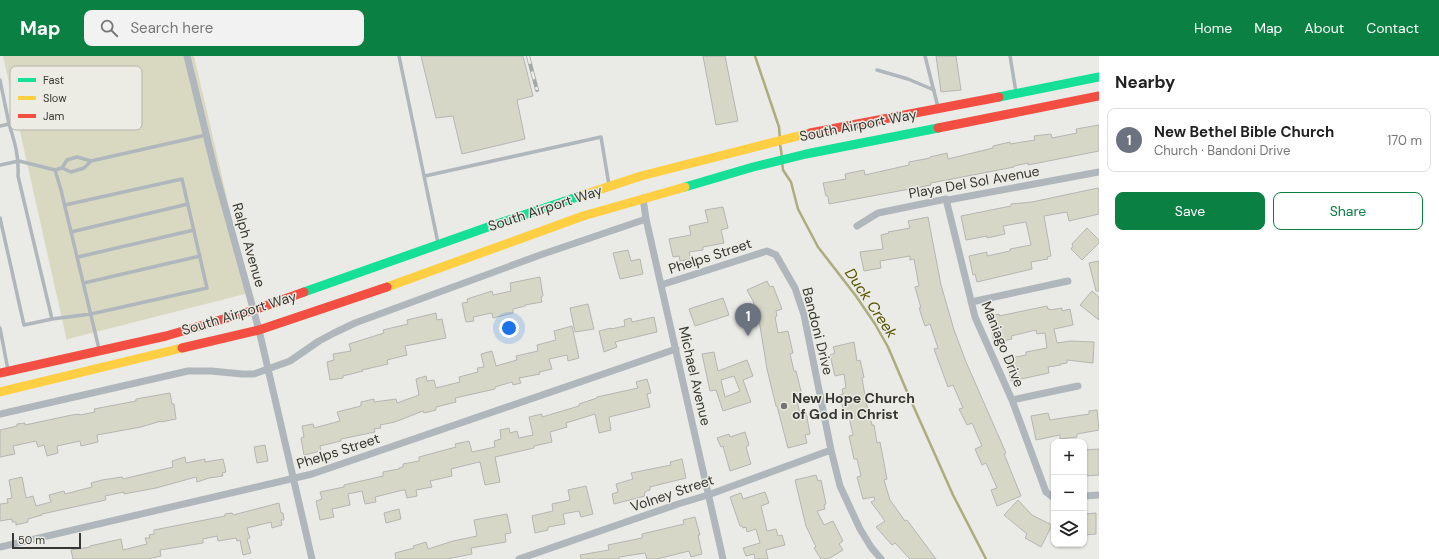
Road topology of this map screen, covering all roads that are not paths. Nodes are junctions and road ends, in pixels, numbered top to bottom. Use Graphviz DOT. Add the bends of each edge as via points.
graph roads {
  1 [pos="187,56"];
  2 [pos="399,56"];
  3 [pos="925,56"];
  4 [pos="1010,56"];
  5 [pos="877,70"];
  6 [pos="1099,77"];
  7 [pos="0,80"];
  8 [pos="934,90"];
  9 [pos="1016,93"];
  10 [pos="1099,96"];
  11 [pos="938,108"];
  12 [pos="9,124"];
  13 [pos="0,126"];
  14 [pos="10,128"];
  15 [pos="11,130"];
  16 [pos="206,135"];
  17 [pos="19,161"];
  18 [pos="91,161"];
  19 [pos="0,165"];
  20 [pos="62,168"];
  21 [pos="55,170"];
  22 [pos="1099,172"];
  23 [pos="425,176"];
  24 [pos="610,187"];
  25 [pos="644,198"];
  26 [pos="946,199"];
  27 [pos="188,204"];
  28 [pos="65,205"];
  29 [pos="0,218"];
  30 [pos="646,219"];
  31 [pos="857,226"];
  32 [pos="194,230"];
  33 [pos="71,232"];
  34 [pos="439,244"];
  35 [pos="767,251"];
  36 [pos="200,256"];
  37 [pos="78,257"];
  38 [pos="1068,281"];
  39 [pos="84,283"];
  40 [pos="662,285"];
  41 [pos="971,302"];
  42 [pos="254,310"];
  43 [pos="91,314"];
  44 [pos="52,319"];
  45 [pos="0,328"];
  46 [pos="259,330"];
  47 [pos="676,350"];
  48 [pos="100,351"];
  49 [pos="269,369"];
  50 [pos="4,372"];
  51 [pos="1078,386"];
  52 [pos="0,392"];
  53 [pos="1012,400"];
  54 [pos="0,414"];
  55 [pos="831,450"];
  56 [pos="294,479"];
  57 [pos="708,495"];
  58 [pos="1051,495"];
  59 [pos="1099,495"];
  60 [pos="1087,496"];
  61 [pos="0,547"];
  62 [pos="312,559"];
  63 [pos="519,559"];
  64 [pos="723,559"];
  65 [pos="881,559"];
  1 -- 16 [label="street, Ralph Avenue"];
  2 -- 23 [label="lane"];
  3 -- 8 [label="lane"];
  4 -- 9 [label="lane"];
  5 -- 8 [label="lane"];
  6 -- 9 [label="main road, South Airport Way"];
  7 -- 12 [label="lane"];
  8 -- 11 [label="lane"];
  9 -- 11 [label="main road, South Airport Way"];
  10 -- 25 [label="main road, South Airport Way" via="801,155"];
  11 -- 24 [label="main road, South Airport Way" via="796,137 641,176"];
  12 -- 13 [label="lane"];
  12 -- 14 [label="lane"];
  15 -- 17 [label="lane"];
  16 -- 18 [label="lane"];
  16 -- 42 [label="street, Ralph Avenue"];
  17 -- 19 [label="lane"];
  17 -- 21 [label="lane"];
  17 -- 44 [label="lane" via="18,176"];
  18 -- 20 [label="lane" via="84,168 71,172"];
  18 -- 20 [label="lane" via="77,157 66,160"];
  20 -- 21 [label="lane"];
  21 -- 28 [label="lane"];
  22 -- 26 [label="street, Playa Del Sol Avenue"];
  23 -- 24 [label="lane" via="601,137"];
  23 -- 34 [label="lane"];
  24 -- 34 [label="main road, South Airport Way"];
  25 -- 30 [label="street, Michael Avenue"];
  25 -- 46 [label="main road, South Airport Way" via="583,216 360,297"];
  26 -- 31 [label="street, Playa Del Sol Avenue" via="878,213"];
  26 -- 41 [label="street, Maniago Drive"];
  27 -- 28 [label="lane" via="182,179"];
  27 -- 32 [label="lane"];
  27 -- 33 [label="lane"];
  28 -- 33 [label="lane"];
  29 -- 44 [label="lane" via="24,325"];
  30 -- 40 [label="street, Michael Avenue"];
  30 -- 49 [label="street" via="355,323 324,338 290,361"];
  32 -- 36 [label="lane"];
  32 -- 37 [label="lane"];
  33 -- 37 [label="lane"];
  34 -- 42 [label="main road, South Airport Way"];
  35 -- 40 [label="street, Phelps Street"];
  35 -- 55 [label="street, Bandoni Drive" via="776,255 796,288 804,315"];
  36 -- 39 [label="lane"];
  36 -- 43 [label="lane" via="207,288"];
  37 -- 39 [label="lane"];
  38 -- 41 [label="street"];
  39 -- 43 [label="lane"];
  40 -- 47 [label="street, Michael Avenue"];
  41 -- 53 [label="street, Maniago Drive" via="975,317"];
  42 -- 46 [label="street, Ralph Avenue"];
  42 -- 48 [label="main road, South Airport Way" via="166,336"];
  43 -- 44 [label="lane"];
  43 -- 48 [label="lane"];
  45 -- 50 [label="lane"];
  46 -- 49 [label="street, Ralph Avenue"];
  46 -- 52 [label="main road, South Airport Way"];
  47 -- 56 [label="street, Phelps Street"];
  47 -- 57 [label="street, Michael Avenue"];
  48 -- 50 [label="main road, South Airport Way"];
  49 -- 54 [label="street" via="254,374 188,372"];
  49 -- 56 [label="street, Ralph Avenue"];
  51 -- 53 [label="street"];
  53 -- 58 [label="street, Maniago Drive" via="1046,492"];
  55 -- 57 [label="street, Volney Street"];
  55 -- 65 [label="street, Bandoni Drive" via="840,486 850,509 871,547"];
  56 -- 61 [label="street, Phelps Street"];
  56 -- 62 [label="street, Ralph Avenue"];
  57 -- 63 [label="street, Volney Street"];
  57 -- 64 [label="street, Michael Avenue"];
  59 -- 60 [label="street"];
}
